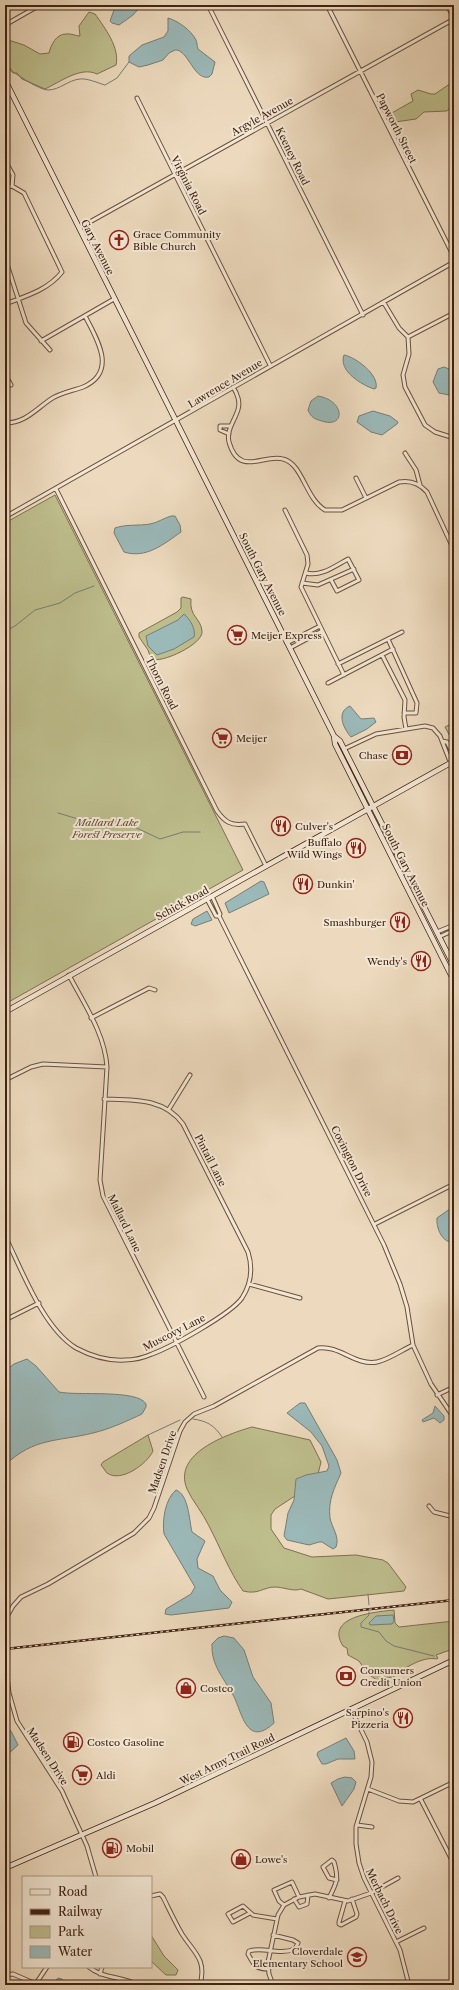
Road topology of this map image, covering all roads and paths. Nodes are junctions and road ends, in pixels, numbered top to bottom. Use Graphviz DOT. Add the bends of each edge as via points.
graph roads {
  1 [pos="40,5"];
  2 [pos="208,5"];
  3 [pos="327,5"];
  4 [pos="447,5"];
  5 [pos="454,19"];
  6 [pos="5,25"];
  7 [pos="360,71"];
  8 [pos="5,80"];
  9 [pos="137,98"];
  10 [pos="267,122"];
  11 [pos="8,166"];
  12 [pos="174,174"];
  13 [pos="12,186"];
  14 [pos="5,188"];
  15 [pos="79,228"];
  16 [pos="454,257"];
  17 [pos="5,258"];
  18 [pos="454,262"];
  19 [pos="18,299"];
  20 [pos="114,299"];
  21 [pos="384,303"];
  22 [pos="5,304"];
  23 [pos="454,313"];
  24 [pos="363,315"];
  25 [pos="85,316"];
  26 [pos="408,337"];
  27 [pos="41,341"];
  28 [pos="50,350"];
  29 [pos="270,365"];
  30 [pos="5,374"];
  31 [pos="11,385"];
  32 [pos="233,387"];
  33 [pos="175,421"];
  34 [pos="5,423"];
  35 [pos="230,426"];
  36 [pos="229,434"];
  37 [pos="454,438"];
  38 [pos="405,453"];
  39 [pos="356,478"];
  40 [pos="420,485"];
  41 [pos="56,489"];
  42 [pos="366,498"];
  43 [pos="285,510"];
  44 [pos="5,517"];
  45 [pos="454,550"];
  46 [pos="354,569"];
  47 [pos="306,573"];
  48 [pos="331,580"];
  49 [pos="302,583"];
  50 [pos="320,626"];
  51 [pos="322,631"];
  52 [pos="402,632"];
  53 [pos="388,639"];
  54 [pos="287,643"];
  55 [pos="290,648"];
  56 [pos="393,649"];
  57 [pos="382,655"];
  58 [pos="338,664"];
  59 [pos="344,675"];
  60 [pos="328,683"];
  61 [pos="404,713"];
  62 [pos="406,729"];
  63 [pos="334,736"];
  64 [pos="344,749"];
  65 [pos="453,761"];
  66 [pos="374,806"];
  67 [pos="368,809"];
  68 [pos="266,866"];
  69 [pos="212,896"];
  70 [pos="207,899"];
  71 [pos="219,916"];
  72 [pos="454,925"];
  73 [pos="454,930"];
  74 [pos="438,934"];
  75 [pos="454,966"];
  76 [pos="69,976"];
  77 [pos="454,981"];
  78 [pos="155,990"];
  79 [pos="5,1012"];
  80 [pos="91,1018"];
  81 [pos="107,1067"];
  82 [pos="190,1075"];
  83 [pos="5,1080"];
  84 [pos="104,1099"];
  85 [pos="169,1109"];
  86 [pos="454,1184"];
  87 [pos="375,1224"];
  88 [pos="5,1236"];
  89 [pos="249,1284"];
  90 [pos="300,1298"];
  91 [pos="39,1303"];
  92 [pos="5,1320"];
  93 [pos="176,1342"];
  94 [pos="413,1345"];
  95 [pos="454,1387"];
  96 [pos="437,1395"];
  97 [pos="204,1397"];
  98 [pos="454,1418"];
  99 [pos="429,1506"];
  100 [pos="454,1517"];
  101 [pos="5,1620"];
  102 [pos="5,1659"];
  103 [pos="454,1660"];
  104 [pos="351,1709"];
  105 [pos="454,1782"];
  106 [pos="368,1788"];
  107 [pos="421,1800"];
  108 [pos="357,1825"];
  109 [pos="372,1827"];
  110 [pos="82,1835"];
  111 [pos="454,1864"];
  112 [pos="5,1868"];
  113 [pos="96,1876"];
  114 [pos="398,1878"];
  115 [pos="338,1880"];
  116 [pos="371,1893"];
  117 [pos="308,1895"];
  118 [pos="152,1896"];
  119 [pos="299,1897"];
  120 [pos="330,1898"];
  121 [pos="294,1899"];
  122 [pos="352,1899"];
  123 [pos="345,1901"];
  124 [pos="284,1905"];
  125 [pos="250,1913"];
  126 [pos="277,1919"];
  127 [pos="424,1928"];
  128 [pos="273,1935"];
  129 [pos="396,1942"];
  130 [pos="270,1952"];
  131 [pos="46,1968"];
  132 [pos="91,1968"];
  133 [pos="102,1968"];
  134 [pos="268,1969"];
  135 [pos="100,1974"];
  136 [pos="5,1975"];
  137 [pos="36,1984"];
  138 [pos="138,1985"];
  139 [pos="200,1985"];
  140 [pos="273,1985"];
  141 [pos="409,1985"];
  1 -- 6 [label="street"];
  2 -- 10 [label="street, Keeney Road"];
  3 -- 7 [label="street, Papworth Street"];
  4 -- 5 [label="street"];
  5 -- 7 [label="street, Argyle Avenue"];
  7 -- 10 [label="street, Argyle Avenue"];
  7 -- 16 [label="street, Papworth Street"];
  8 -- 15 [label="main road, Gary Avenue"];
  9 -- 12 [label="street, Virginia Road"];
  10 -- 12 [label="street, Argyle Avenue"];
  10 -- 24 [label="street, Keeney Road"];
  11 -- 13 [label="street" via="13,175"];
  12 -- 15 [label="street, Argyle Avenue"];
  12 -- 29 [label="street, Virginia Road"];
  13 -- 14 [label="street"];
  13 -- 19 [label="street" via="24,193 62,272 53,282"];
  15 -- 20 [label="main road, Gary Avenue"];
  17 -- 19 [label="street"];
  18 -- 21 [label="street, Lawrence Avenue"];
  19 -- 22 [label="street"];
  19 -- 27 [label="street" via="26,323"];
  20 -- 25 [label="street"];
  20 -- 33 [label="main road, Gary Avenue"];
  21 -- 24 [label="street, Lawrence Avenue"];
  21 -- 26 [label="street" via="399,328"];
  23 -- 26 [label="street"];
  24 -- 29 [label="street, Lawrence Avenue"];
  25 -- 27 [label="street"];
  25 -- 34 [label="street" via="102,351 102,365 96,377 82,387 54,397 29,417"];
  26 -- 37 [label="street" via="409,354 403,375 405,387 425,425 435,432"];
  27 -- 28 [label="street"];
  29 -- 32 [label="street, Lawrence Avenue"];
  30 -- 31 [label="street"];
  32 -- 33 [label="street, Lawrence Avenue"];
  32 -- 35 [label="street" via="239,398 239,406"];
  33 -- 41 [label="street, Lawrence Avenue"];
  33 -- 54 [label="main road, South Gary Avenue"];
  35 -- 36 [label="street"];
  35 -- 36 [label="street" via="220,426 220,430"];
  36 -- 42 [label="street" via="232,450 248,463 283,459 292,464 313,501 325,510 342,510"];
  38 -- 40 [label="street" via="416,470"];
  39 -- 42 [label="street"];
  40 -- 42 [label="street" via="407,481 399,482"];
  40 -- 45 [label="street" via="427,492"];
  41 -- 44 [label="street, Lawrence Avenue"];
  41 -- 68 [label="street, Thorn Road" via="217,811 226,823 245,824"];
  43 -- 47 [label="street" via="307,555"];
  46 -- 47 [label="street" via="348,559 319,574"];
  46 -- 48 [label="street"];
  46 -- 48 [label="street" via="359,580 337,592"];
  47 -- 49 [label="street"];
  48 -- 49 [label="street" via="318,585"];
  49 -- 50 [label="street" via="306,599"];
  50 -- 51 [label="street"];
  50 -- 54 [label="street"];
  51 -- 55 [label="street"];
  51 -- 58 [label="street"];
  52 -- 53 [label="street"];
  53 -- 56 [label="street"];
  53 -- 58 [label="street"];
  54 -- 55 [label="main road, South Gary Avenue"];
  55 -- 63 [label="main road, South Gary Avenue"];
  56 -- 57 [label="street"];
  56 -- 61 [label="street" via="417,703 416,713"];
  57 -- 59 [label="street"];
  57 -- 61 [label="street" via="405,700"];
  58 -- 59 [label="street"];
  59 -- 60 [label="street"];
  61 -- 62 [label="street"];
  62 -- 64 [label="street" via="376,734"];
  62 -- 65 [label="street" via="425,726 433,728 442,741 449,759"];
  63 -- 64 [label="main road, South Gary Avenue"];
  63 -- 67 [label="main road, South Gary Avenue" via="334,744"];
  64 -- 66 [label="main road, South Gary Avenue"];
  65 -- 66 [label="main road, Schick Road"];
  66 -- 67 [label="main road, Schick Road"];
  66 -- 74 [label="main road, South Gary Avenue"];
  67 -- 68 [label="main road, Schick Road"];
  67 -- 77 [label="main road, South Gary Avenue"];
  68 -- 69 [label="main road, Schick Road"];
  69 -- 70 [label="main road, Schick Road"];
  69 -- 71 [label="street, Covington Drive"];
  70 -- 71 [label="street, Covington Drive" via="216,916"];
  70 -- 76 [label="main road, Schick Road"];
  71 -- 87 [label="street, Covington Drive"];
  72 -- 74 [label="street"];
  73 -- 74 [label="street"];
  74 -- 75 [label="main road, South Gary Avenue"];
  76 -- 79 [label="main road, Schick Road"];
  76 -- 80 [label="street, Mallard Lane"];
  78 -- 80 [label="street" via="150,988"];
  80 -- 81 [label="street, Mallard Lane" via="103,1041"];
  81 -- 83 [label="street" via="43,1064"];
  81 -- 84 [label="street, Mallard Lane"];
  82 -- 85 [label="street"];
  84 -- 85 [label="street, Pintail Lane" via="148,1102"];
  84 -- 93 [label="street, Mallard Lane" via="100,1180 103,1196"];
  85 -- 89 [label="street, Pintail Lane" via="186,1128 245,1245 251,1263"];
  86 -- 87 [label="street"];
  87 -- 94 [label="street, Covington Drive" via="400,1284 407,1307"];
  88 -- 91 [label="street, Muscovy Lane"];
  89 -- 90 [label="street"];
  89 -- 93 [label="street, Muscovy Lane" via="232,1309"];
  91 -- 92 [label="street"];
  91 -- 93 [label="street, Muscovy Lane" via="59,1334 74,1347 89,1354 114,1360 135,1359 151,1355"];
  93 -- 97 [label="street, Mallard Lane"];
  94 -- 96 [label="street, Covington Drive"];
  94 -- 101 [label="street, Madsen Drive" via="378,1362 360,1361 329,1347 318,1348 214,1406 194,1414 180,1431 154,1508 142,1527 48,1584 21,1597"];
  95 -- 96 [label="street"];
  96 -- 98 [label="street, Covington Drive"];
  99 -- 100 [label="street" via="434,1512"];
  102 -- 110 [label="street, Madsen Drive" via="9,1693 17,1721 55,1778"];
  103 -- 104 [label="main road, West Army Trail Road"];
  104 -- 106 [label="street, Merbach Drive" via="371,1754 372,1770"];
  104 -- 110 [label="main road, West Army Trail Road"];
  105 -- 107 [label="street"];
  106 -- 107 [label="street" via="404,1802"];
  106 -- 108 [label="street, Merbach Drive"];
  107 -- 111 [label="street"];
  108 -- 109 [label="street"];
  108 -- 116 [label="street, Merbach Drive" via="358,1863"];
  110 -- 112 [label="main road, West Army Trail Road"];
  110 -- 113 [label="street, Madsen Drive" via="92,1858"];
  114 -- 116 [label="street"];
  115 -- 115 [label="street" via="334,1862 332,1860 323,1867 329,1878"];
  115 -- 120 [label="street"];
  116 -- 122 [label="street"];
  116 -- 129 [label="street, Merbach Drive"];
  117 -- 119 [label="street"];
  117 -- 120 [label="street"];
  117 -- 121 [label="street" via="307,1904 302,1907 299,1907"];
  118 -- 139 [label="street" via="160,1894 163,1897 182,1934 198,1955 202,1967"];
  119 -- 121 [label="street"];
  119 -- 124 [label="street" via="292,1882 274,1890"];
  120 -- 123 [label="street"];
  121 -- 124 [label="street"];
  122 -- 123 [label="street"];
  122 -- 123 [label="street" via="356,1917 341,1925 339,1922"];
  124 -- 126 [label="street"];
  125 -- 125 [label="street" via="243,1906 228,1914 234,1922"];
  125 -- 126 [label="street"];
  126 -- 128 [label="street"];
  127 -- 129 [label="street"];
  128 -- 130 [label="street"];
  128 -- 130 [label="street" via="296,1941 298,1947 282,1952"];
  129 -- 141 [label="street, Merbach Drive" via="403,1958"];
  130 -- 134 [label="street"];
  130 -- 134 [label="street" via="256,1949 249,1951 248,1954 255,1967"];
  131 -- 137 [label="street"];
  132 -- 135 [label="street"];
  133 -- 135 [label="street"];
  134 -- 140 [label="street"];
  135 -- 138 [label="street" via="128,1980"];
  136 -- 137 [label="street" via="13,1974"];
}
